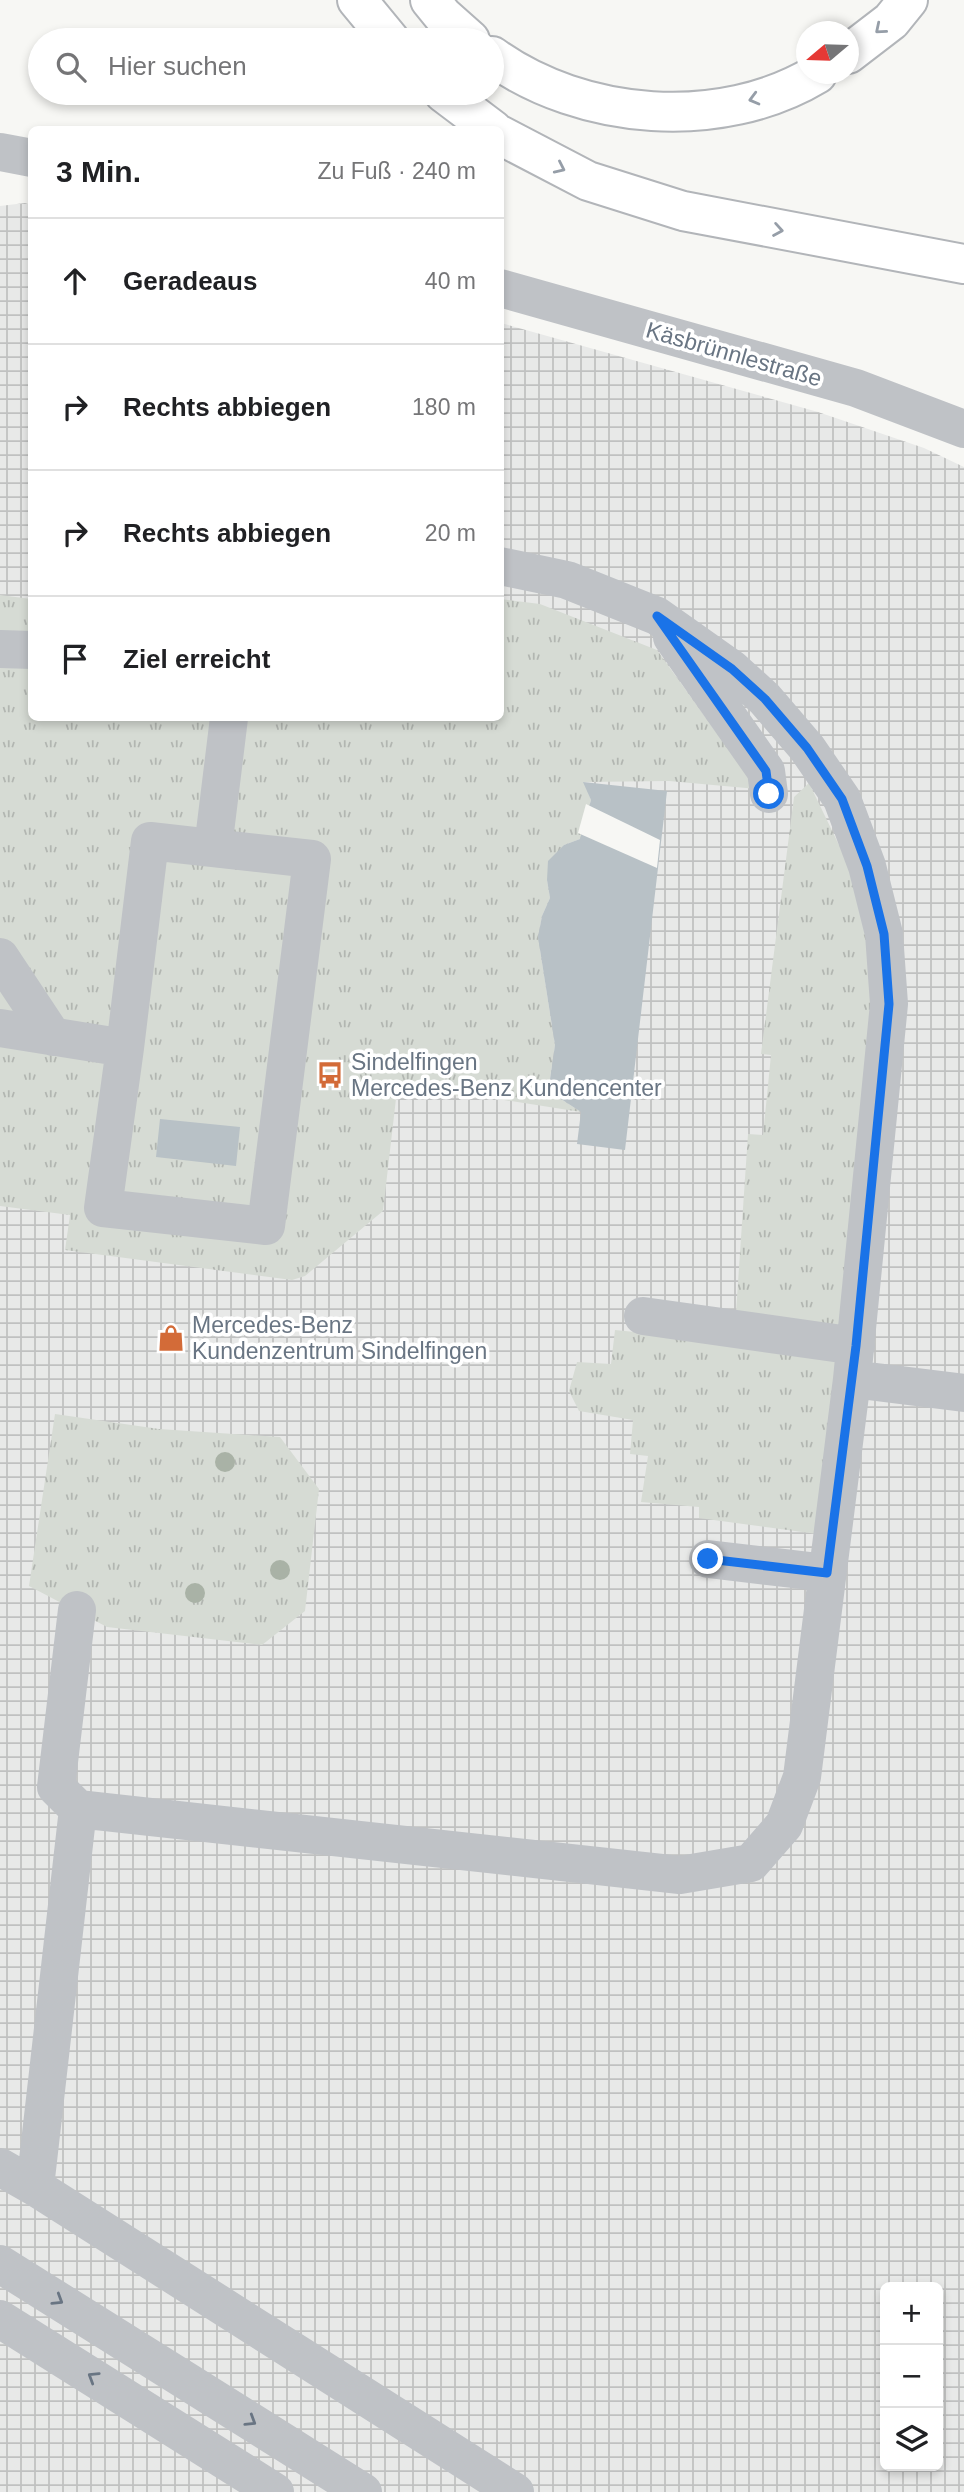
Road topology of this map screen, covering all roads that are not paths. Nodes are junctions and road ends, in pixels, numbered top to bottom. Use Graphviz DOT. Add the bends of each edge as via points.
graph roads {
  1 [pos="357,0"];
  2 [pos="430,0"];
  3 [pos="908,0"];
  4 [pos="380,28"];
  5 [pos="456,28"];
  6 [pos="859,46"];
  7 [pos="504,65"];
  8 [pos="796,83"];
  9 [pos="460,105"];
  10 [pos="487,126"];
  11 [pos="504,137"];
  12 [pos="0,152"];
  13 [pos="28,157"];
  14 [pos="964,264"];
  15 [pos="504,289"];
  16 [pos="964,429"];
  17 [pos="504,567"];
  18 [pos="657,616"];
  19 [pos="0,649"];
  20 [pos="28,650"];
  21 [pos="229,721"];
  22 [pos="769,794"];
  23 [pos="213,848"];
  24 [pos="0,957"];
  25 [pos="0,1028"];
  26 [pos="53,1037"];
  27 [pos="125,1048"];
  28 [pos="643,1316"];
  29 [pos="854,1362"];
  30 [pos="964,1393"];
  31 [pos="708,1559"];
  32 [pos="827,1573"];
  33 [pos="77,1610"];
  34 [pos="78,1809"];
  35 [pos="0,2167"];
  36 [pos="35,2187"];
  37 [pos="0,2264"];
  38 [pos="0,2319"];
  39 [pos="143,2408"];
  40 [pos="233,2492"];
  41 [pos="275,2492"];
  42 [pos="363,2492"];
  43 [pos="515,2492"];
  1 -- 4 [label="highway"];
  2 -- 5 [label="highway"];
  3 -- 6 [label="highway, one-way" via="891,21"];
  8 -- 7 [label="highway, one-way" via="725,107 671,112 589,100 551,89"];
  9 -- 10 [label="highway"];
  11 -- 14 [label="highway, one-way" via="588,181 683,211"];
  12 -- 13 [label="street"];
  15 -- 16 [label="street, Käsbrünnlestraße" via="856,388"];
  17 -- 18 [label="street" via="567,580"];
  18 -- 22 [label="street" via="766,771"];
  18 -- 29 [label="street" via="732,669 807,748 842,799 867,866 884,934 889,1004"];
  19 -- 20 [label="street"];
  21 -- 23 [label="street"];
  23 -- 27 [label="street" via="149,841"];
  23 -- 27 [label="street" via="312,859 265,1226 103,1208"];
  24 -- 26 [label="street"];
  25 -- 26 [label="street"];
  26 -- 27 [label="street"];
  28 -- 29 [label="street"];
  29 -- 30 [label="street"];
  29 -- 32 [label="street"];
  31 -- 32 [label="street"];
  32 -- 34 [label="street" via="802,1777 784,1825 751,1863 680,1875"];
  33 -- 34 [label="street" via="56,1787"];
  34 -- 36 [label="street"];
  35 -- 36 [label="street"];
  36 -- 43 [label="street"];
  37 -- 42 [label="street, one-way"];
  39 -- 38 [label="street, one-way"];
  39 -- 40 [label="street" via="199,2468"];
  39 -- 41 [label="street"];
}
